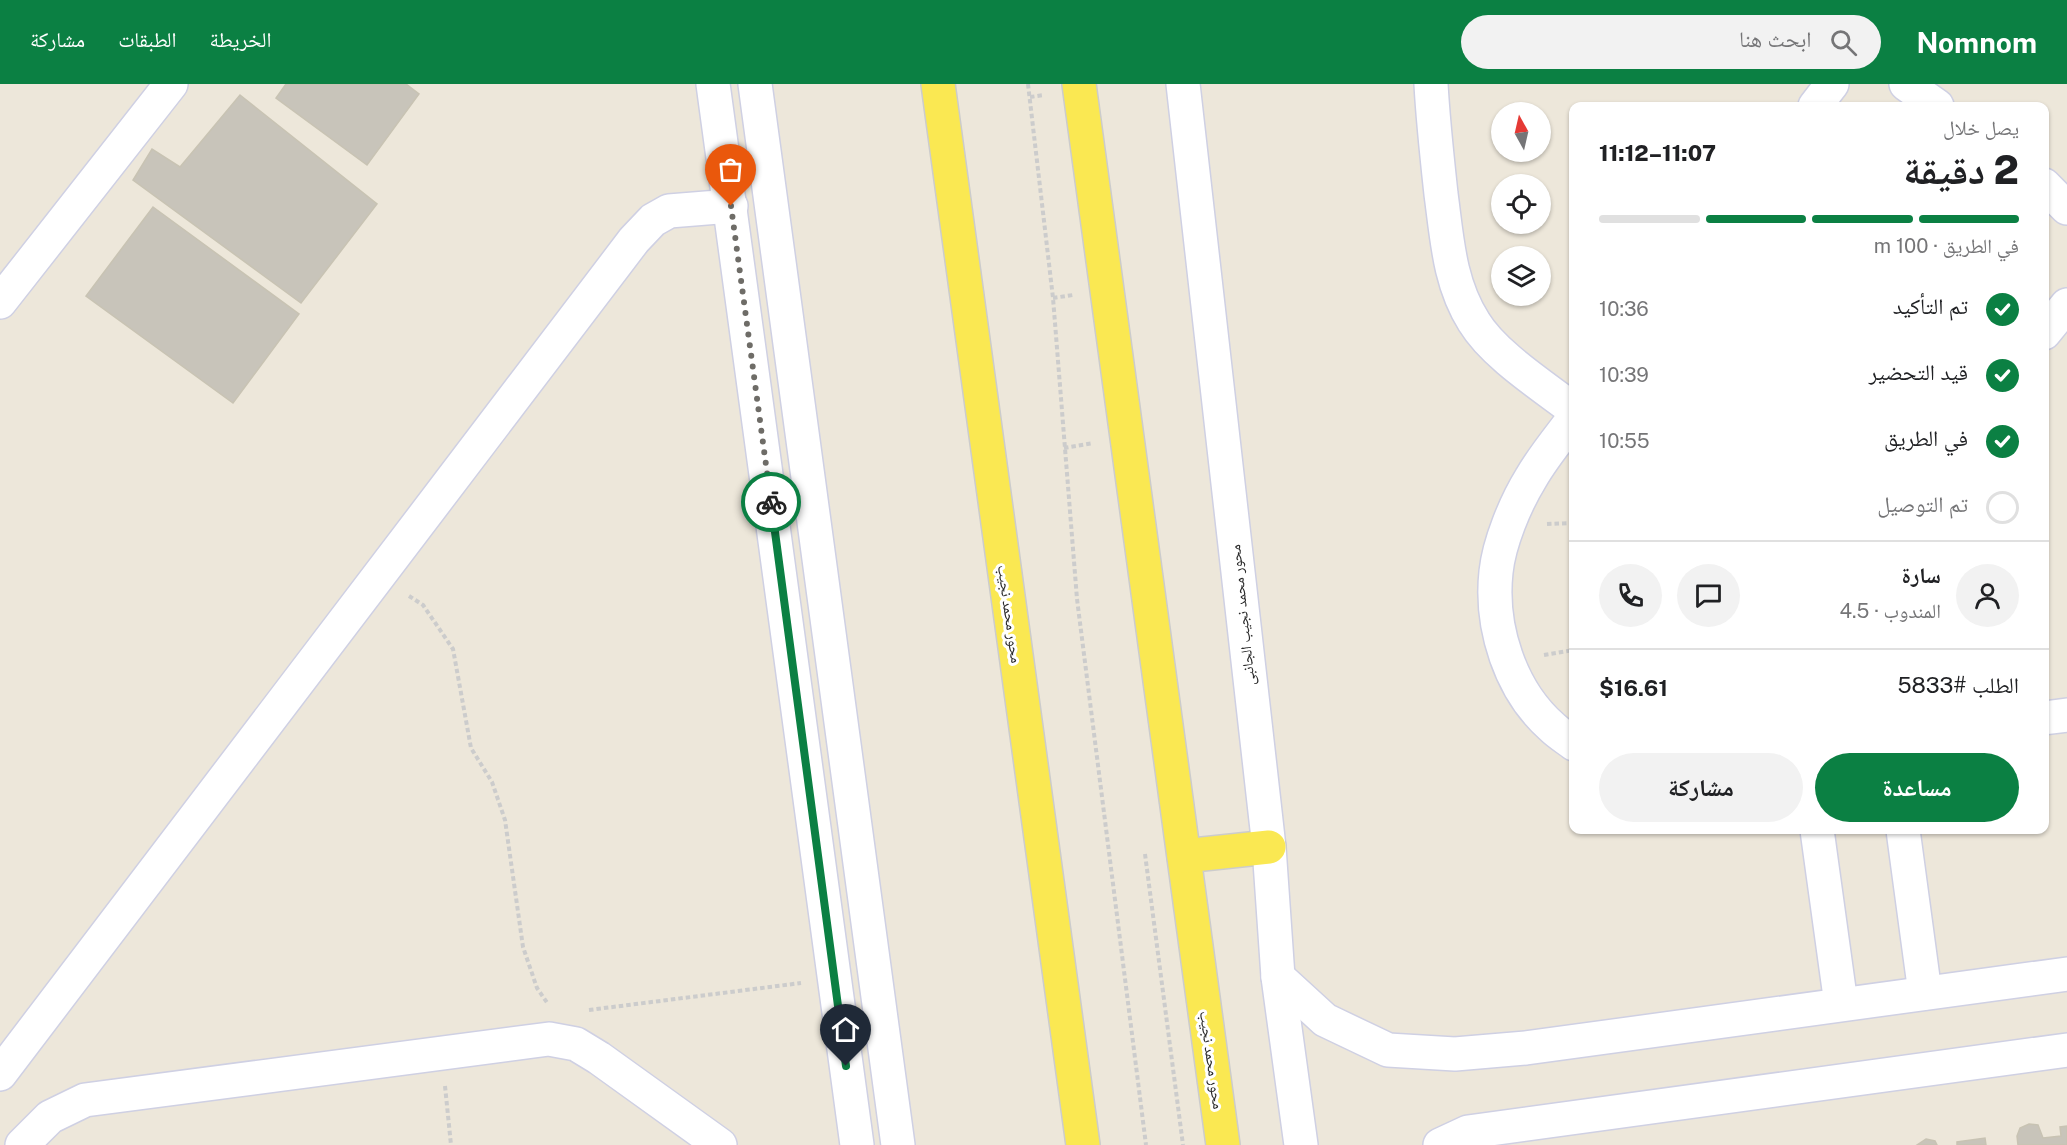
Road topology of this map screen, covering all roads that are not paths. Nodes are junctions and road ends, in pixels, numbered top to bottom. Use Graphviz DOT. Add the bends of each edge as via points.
graph roads {
  1 [pos="171,84"];
  2 [pos="713,84"];
  3 [pos="755,84"];
  4 [pos="938,84"];
  5 [pos="1079,84"];
  6 [pos="1183,84"];
  7 [pos="1431,84"];
  8 [pos="1832,84"];
  9 [pos="1906,84"];
  10 [pos="1818,102"];
  11 [pos="1931,102"];
  12 [pos="2049,188"];
  13 [pos="772,202"];
  14 [pos="731,206"];
  15 [pos="2067,208"];
  16 [pos="0,302"];
  17 [pos="2067,305"];
  18 [pos="2049,327"];
  19 [pos="1569,406"];
  20 [pos="1569,425"];
  21 [pos="2067,715"];
  22 [pos="2049,717"];
  23 [pos="1569,740"];
  24 [pos="1818,834"];
  25 [pos="1903,834"];
  26 [pos="1269,847"];
  27 [pos="1184,856"];
  28 [pos="2067,974"];
  29 [pos="1278,977"];
  30 [pos="1925,993"];
  31 [pos="1841,1004"];
  32 [pos="2067,1050"];
  33 [pos="0,1074"];
  34 [pos="897,1135"];
  35 [pos="856,1138"];
  36 [pos="21,1145"];
  37 [pos="720,1145"];
  38 [pos="1083,1145"];
  39 [pos="1223,1145"];
  40 [pos="1301,1145"];
  41 [pos="1440,1145"];
  1 -- 16 [label="street"];
  2 -- 14 [label="street"];
  3 -- 13 [label="street"];
  4 -- 38 [label="main road, محور محمد نجيب"];
  5 -- 27 [label="main road, محور محمد نجيب"];
  6 -- 26 [label="street, محور محمد نجيب الجانبى"];
  7 -- 19 [label="street" via="1449,257 1458,291 1474,323 1497,350"];
  8 -- 10 [label="street"];
  9 -- 11 [label="street"];
  12 -- 15 [label="street"];
  13 -- 14 [label="street"];
  13 -- 34 [label="street"];
  14 -- 33 [label="street" via="669,211 652,220 634,240"];
  14 -- 35 [label="street"];
  17 -- 18 [label="street"];
  20 -- 23 [label="street" via="1530,479 1508,526 1496,571 1496,617 1507,662 1526,696 1550,726"];
  21 -- 22 [label="street"];
  24 -- 31 [label="street"];
  25 -- 30 [label="street"];
  26 -- 27 [label="main road"];
  26 -- 29 [label="street, محور محمد نجيب الجانبى"];
  27 -- 39 [label="main road, محور محمد نجيب"];
  28 -- 30 [label="street"];
  29 -- 31 [label="street" via="1325,1020 1388,1050 1455,1054"];
  29 -- 40 [label="street, محور محمد نجيب الجانبى"];
  30 -- 31 [label="street"];
  32 -- 41 [label="street" via="1468,1132"];
  34 -- 35 [label="street"];
  36 -- 37 [label="street" via="50,1117 85,1100 549,1038 576,1044 599,1058"];
}
